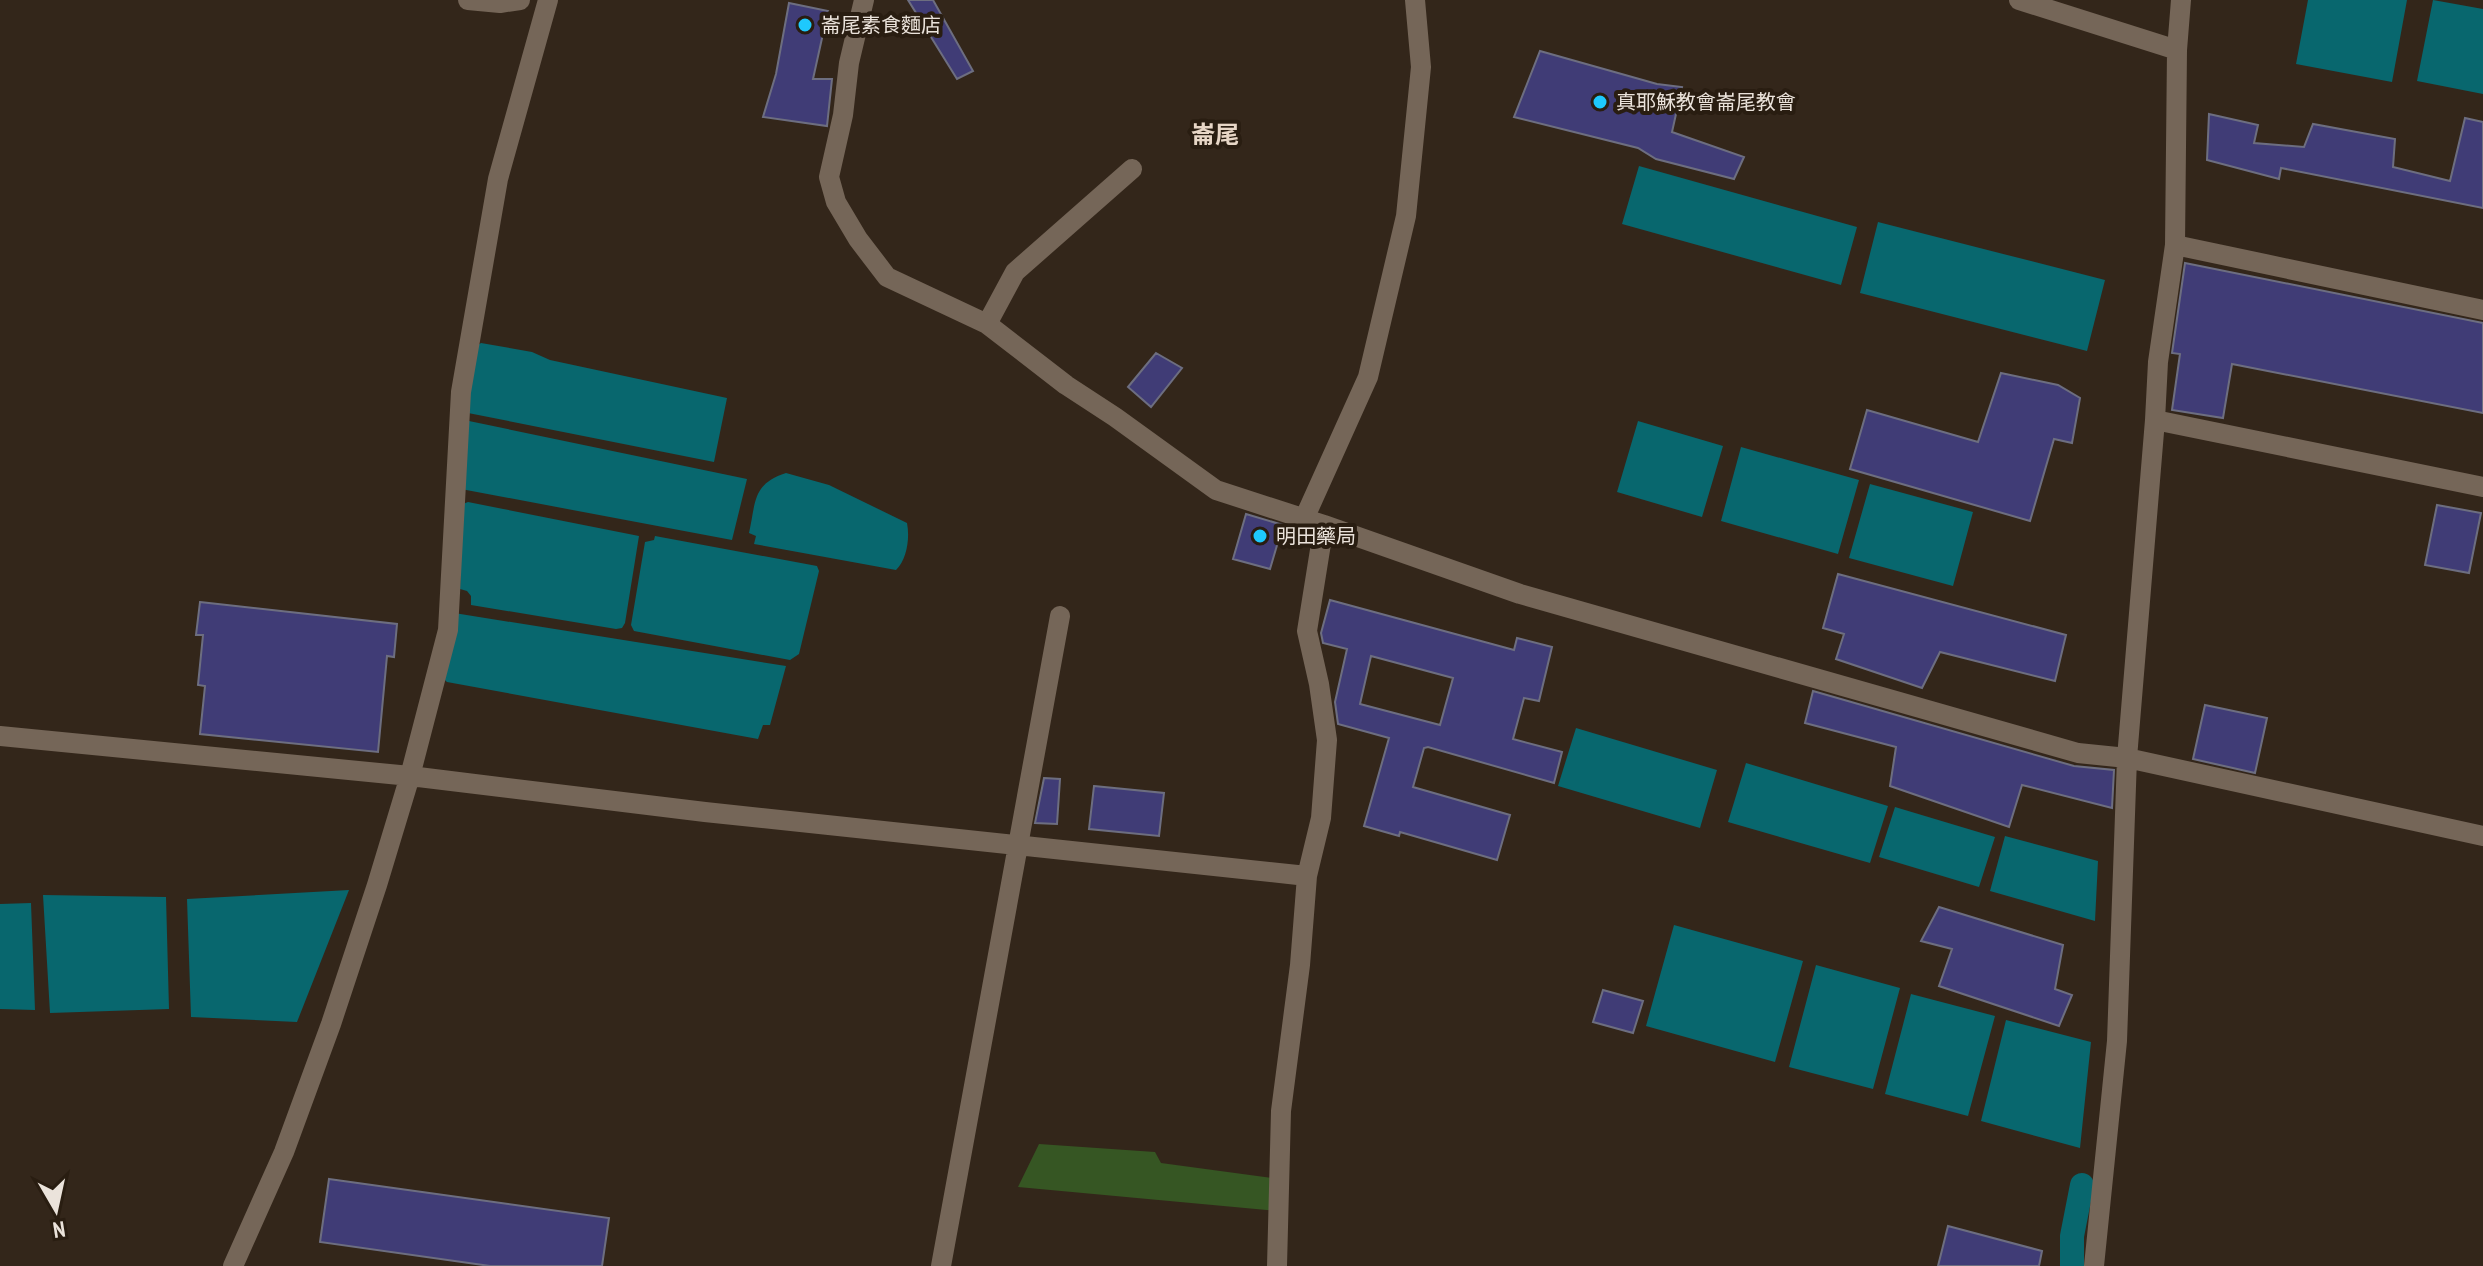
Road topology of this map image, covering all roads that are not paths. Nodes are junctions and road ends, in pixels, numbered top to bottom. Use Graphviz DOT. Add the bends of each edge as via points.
graph roads {
  1 [pos="468,0"];
  2 [pos="520,0"];
  3 [pos="548,0"];
  4 [pos="864,0"];
  5 [pos="1415,0"];
  6 [pos="2019,0"];
  7 [pos="2181,0"];
  8 [pos="2177,50"];
  9 [pos="1132,169"];
  10 [pos="2175,245"];
  11 [pos="2483,310"];
  12 [pos="987,324"];
  13 [pos="2155,420"];
  14 [pos="2483,487"];
  15 [pos="1314,522"];
  16 [pos="1060,616"];
  17 [pos="0,736"];
  18 [pos="2127,758"];
  19 [pos="410,776"];
  20 [pos="2483,836"];
  21 [pos="1018,844"];
  22 [pos="1307,876"];
  23 [pos="233,1266"];
  24 [pos="941,1266"];
  25 [pos="1277,1266"];
  26 [pos="2094,1266"];
  1 -- 2 [label="street"];
  3 -- 19 [label="street" via="498,179 461,392 448,630"];
  4 -- 12 [label="street" via="829,177 836,202 887,277"];
  5 -- 15 [label="street" via="1421,67 1406,216 1368,377"];
  6 -- 8 [label="street"];
  7 -- 8 [label="street"];
  8 -- 10 [label="street"];
  9 -- 12 [label="street" via="1015,272"];
  10 -- 11 [label="street"];
  10 -- 13 [label="street"];
  12 -- 15 [label="street" via="1216,490"];
  13 -- 14 [label="street"];
  13 -- 18 [label="street"];
  15 -- 18 [label="street" via="1630,627 2078,753"];
  15 -- 22 [label="street" via="1307,631 1327,740 1321,818"];
  16 -- 21 [label="street"];
  17 -- 19 [label="street"];
  18 -- 20 [label="street"];
  18 -- 26 [label="street" via="2117,1041"];
  19 -- 21 [label="street"];
  19 -- 23 [label="street" via="331,1024 284,1152"];
  21 -- 22 [label="street"];
  21 -- 24 [label="street"];
  22 -- 25 [label="street" via="1281,1111"];
}
